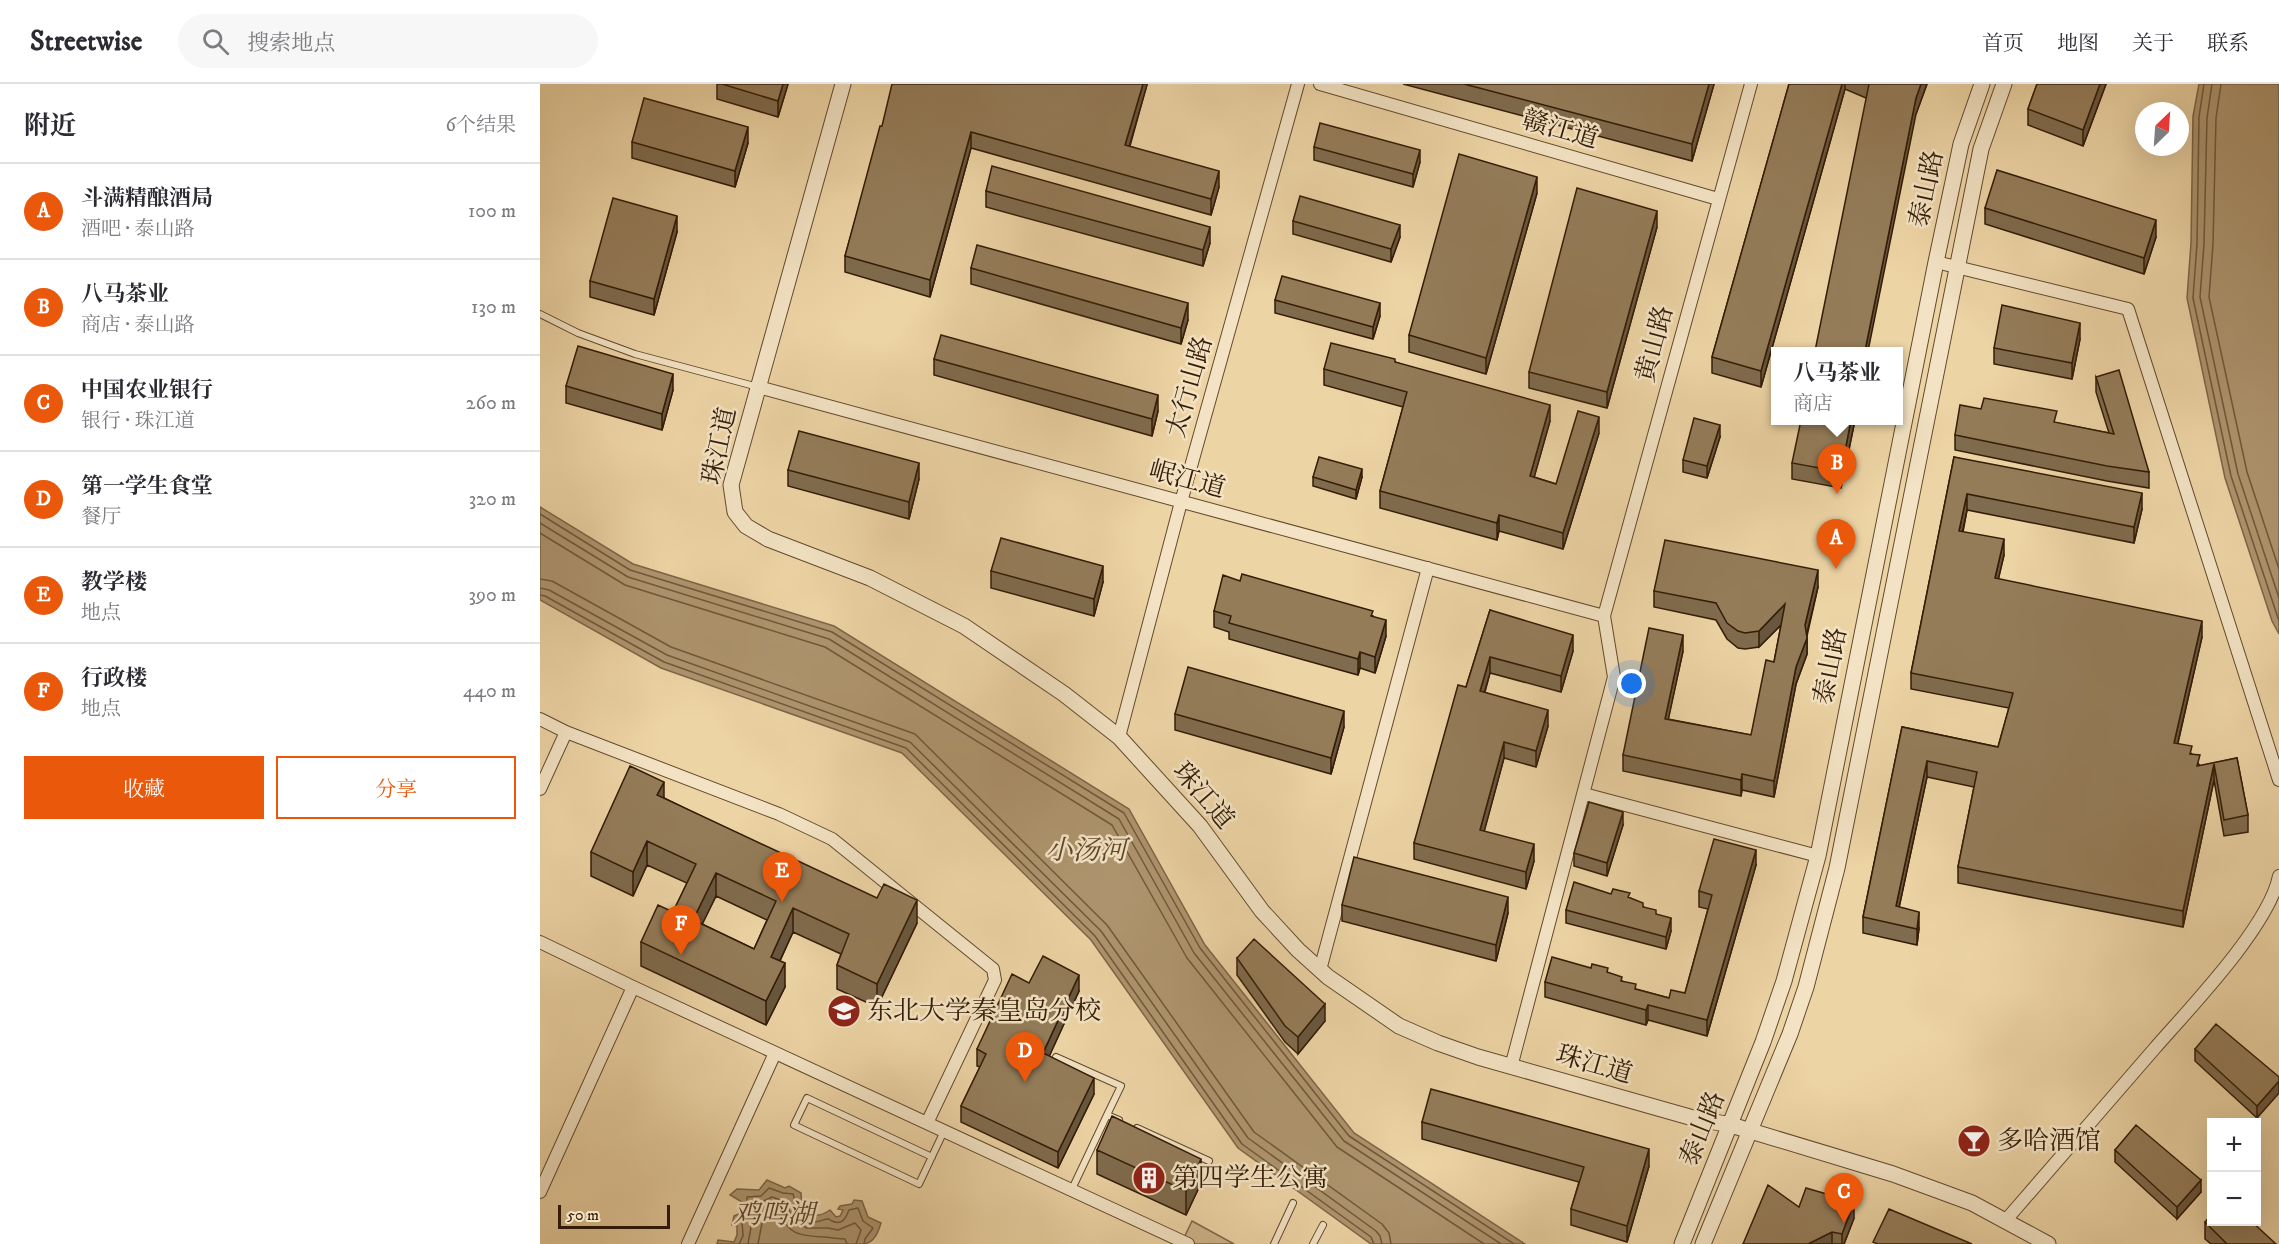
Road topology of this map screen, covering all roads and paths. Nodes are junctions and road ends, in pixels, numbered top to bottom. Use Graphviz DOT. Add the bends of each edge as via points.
graph roads {
  1 [pos="843,84"];
  2 [pos="1298,84"];
  3 [pos="1320,84"];
  4 [pos="1751,84"];
  5 [pos="1982,84"];
  6 [pos="2004,84"];
  7 [pos="1718,199"];
  8 [pos="1936,262"];
  9 [pos="1957,267"];
  10 [pos="540,314"];
  11 [pos="758,387"];
  12 [pos="1181,502"];
  13 [pos="1428,568"];
  14 [pos="1604,616"];
  15 [pos="540,719"];
  16 [pos="566,732"];
  17 [pos="1119,737"];
  18 [pos="2279,780"];
  19 [pos="540,789"];
  20 [pos="1584,794"];
  21 [pos="1818,856"];
  22 [pos="2279,876"];
  23 [pos="540,942"];
  24 [pos="1320,970"];
  25 [pos="633,987"];
  26 [pos="775,1053"];
  27 [pos="1056,1057"];
  28 [pos="1511,1067"];
  29 [pos="1107,1115"];
  30 [pos="927,1123"];
  31 [pos="1731,1125"];
  32 [pos="944,1131"];
  33 [pos="1751,1131"];
  34 [pos="932,1156"];
  35 [pos="1209,1161"];
  36 [pos="1072,1189"];
  37 [pos="540,1192"];
  38 [pos="1293,1203"];
  39 [pos="2006,1220"];
  40 [pos="1323,1225"];
  41 [pos="688,1244"];
  42 [pos="1188,1244"];
  43 [pos="1274,1244"];
  44 [pos="1313,1244"];
  45 [pos="1682,1244"];
  46 [pos="1703,1244"];
  47 [pos="2048,1244"];
  1 -- 11 [label="street, 珠江道"];
  2 -- 12 [label="street, 太行山路"];
  3 -- 7 [label="street, 赣江道"];
  4 -- 7 [label="street, 黄山路"];
  5 -- 8 [label="street, 泰山路" via="1961,144"];
  6 -- 9 [label="street" via="1981,149"];
  7 -- 14 [label="street, 黄山路"];
  8 -- 9 [label="street"];
  8 -- 21 [label="street, 泰山路"];
  9 -- 18 [label="street" via="2128,309"];
  9 -- 33 [label="street" via="1837,868 1806,987"];
  10 -- 11 [label="lane" via="635,354"];
  11 -- 12 [label="street, 岷江道"];
  11 -- 17 [label="street, 珠江道" via="731,485 735,512 746,526 768,539 870,578 964,626"];
  12 -- 13 [label="street, 岷江道"];
  12 -- 17 [label="street, 太行山路"];
  13 -- 14 [label="street, 岷江道"];
  13 -- 24 [label="street"];
  14 -- 20 [label="street" via="1614,677"];
  15 -- 16 [label="street"];
  16 -- 19 [label="street"];
  16 -- 30 [label="street" via="779,814 832,839 993,969 995,980"];
  17 -- 24 [label="street, 珠江道" via="1200,826 1262,911"];
  20 -- 21 [label="street"];
  20 -- 28 [label="street"];
  21 -- 31 [label="street, 泰山路" via="1784,981"];
  22 -- 39 [label="street" via="2252,931"];
  23 -- 25 [label="street"];
  24 -- 28 [label="street, 珠江道" via="1399,1026"];
  25 -- 26 [label="street"];
  25 -- 37 [label="street"];
  26 -- 30 [label="street"];
  26 -- 41 [label="street"];
  27 -- 29 [label="lane" via="1121,1086"];
  28 -- 31 [label="street, 珠江道"];
  29 -- 35 [label="lane"];
  29 -- 36 [label="lane"];
  30 -- 32 [label="street"];
  31 -- 33 [label="street, 珠江道"];
  31 -- 45 [label="street, 泰山路"];
  32 -- 34 [label="lane"];
  32 -- 36 [label="street"];
  33 -- 39 [label="street, 珠江道" via="1893,1174"];
  33 -- 46 [label="street"];
  34 -- 34 [label="lane" via="919,1184 794,1125 807,1098"];
  36 -- 42 [label="street"];
  38 -- 43 [label="lane"];
  39 -- 47 [label="street, 珠江道"];
  40 -- 44 [label="lane"];
}
